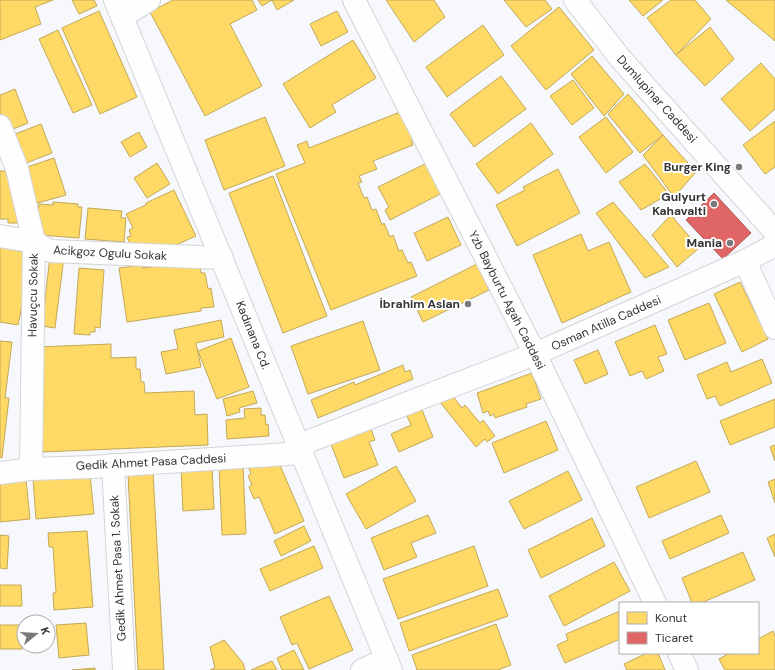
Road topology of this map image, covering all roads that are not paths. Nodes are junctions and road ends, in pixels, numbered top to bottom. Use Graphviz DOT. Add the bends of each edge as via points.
graph roads {
  1 [pos="149,0"];
  2 [pos="354,0"];
  3 [pos="575,0"];
  4 [pos="119,8"];
  5 [pos="0,126"];
  6 [pos="775,232"];
  7 [pos="0,236"];
  8 [pos="34,242"];
  9 [pos="775,245"];
  10 [pos="222,258"];
  11 [pos="745,261"];
  12 [pos="775,328"];
  13 [pos="535,354"];
  14 [pos="300,449"];
  15 [pos="113,465"];
  16 [pos="31,469"];
  17 [pos="0,473"];
  18 [pos="655,602"];
  19 [pos="679,654"];
  20 [pos="389,664"];
  21 [pos="124,670"];
  22 [pos="362,670"];
  23 [pos="687,670"];
  1 -- 4 [label="street"];
  2 -- 13 [label="street, Yzb Bayburtu Agah Caddesi"];
  3 -- 6 [label="street, Dumlupinar Caddesi" via="620,58"];
  4 -- 10 [label="street, Kadınana Cd."];
  5 -- 8 [label="street, Havuçcu Sokak" via="17,169"];
  7 -- 8 [label="street, Acikgoz Ogulu Sokak"];
  8 -- 10 [label="street, Acikgoz Ogulu Sokak" via="50,251"];
  8 -- 16 [label="street, Havuçcu Sokak"];
  9 -- 11 [label="street, Osman Atilla Caddesi"];
  10 -- 14 [label="street, Kadınana Cd."];
  11 -- 12 [label="street"];
  11 -- 13 [label="street, Osman Atilla Caddesi"];
  13 -- 14 [label="street, Osman Atilla Caddesi"];
  13 -- 18 [label="street, Yzb Bayburtu Agah Caddesi"];
  14 -- 15 [label="street, Gedik Ahmet Pasa Caddesi"];
  14 -- 20 [label="street, Kadınana Cd."];
  15 -- 16 [label="street, Gedik Ahmet Pasa Caddesi"];
  15 -- 21 [label="street, Gedik Ahmet Pasa 1. Sokak"];
  16 -- 17 [label="street, Gedik Ahmet Pasa Caddesi"];
  19 -- 23 [label="street"];
  20 -- 22 [label="street"];
}
